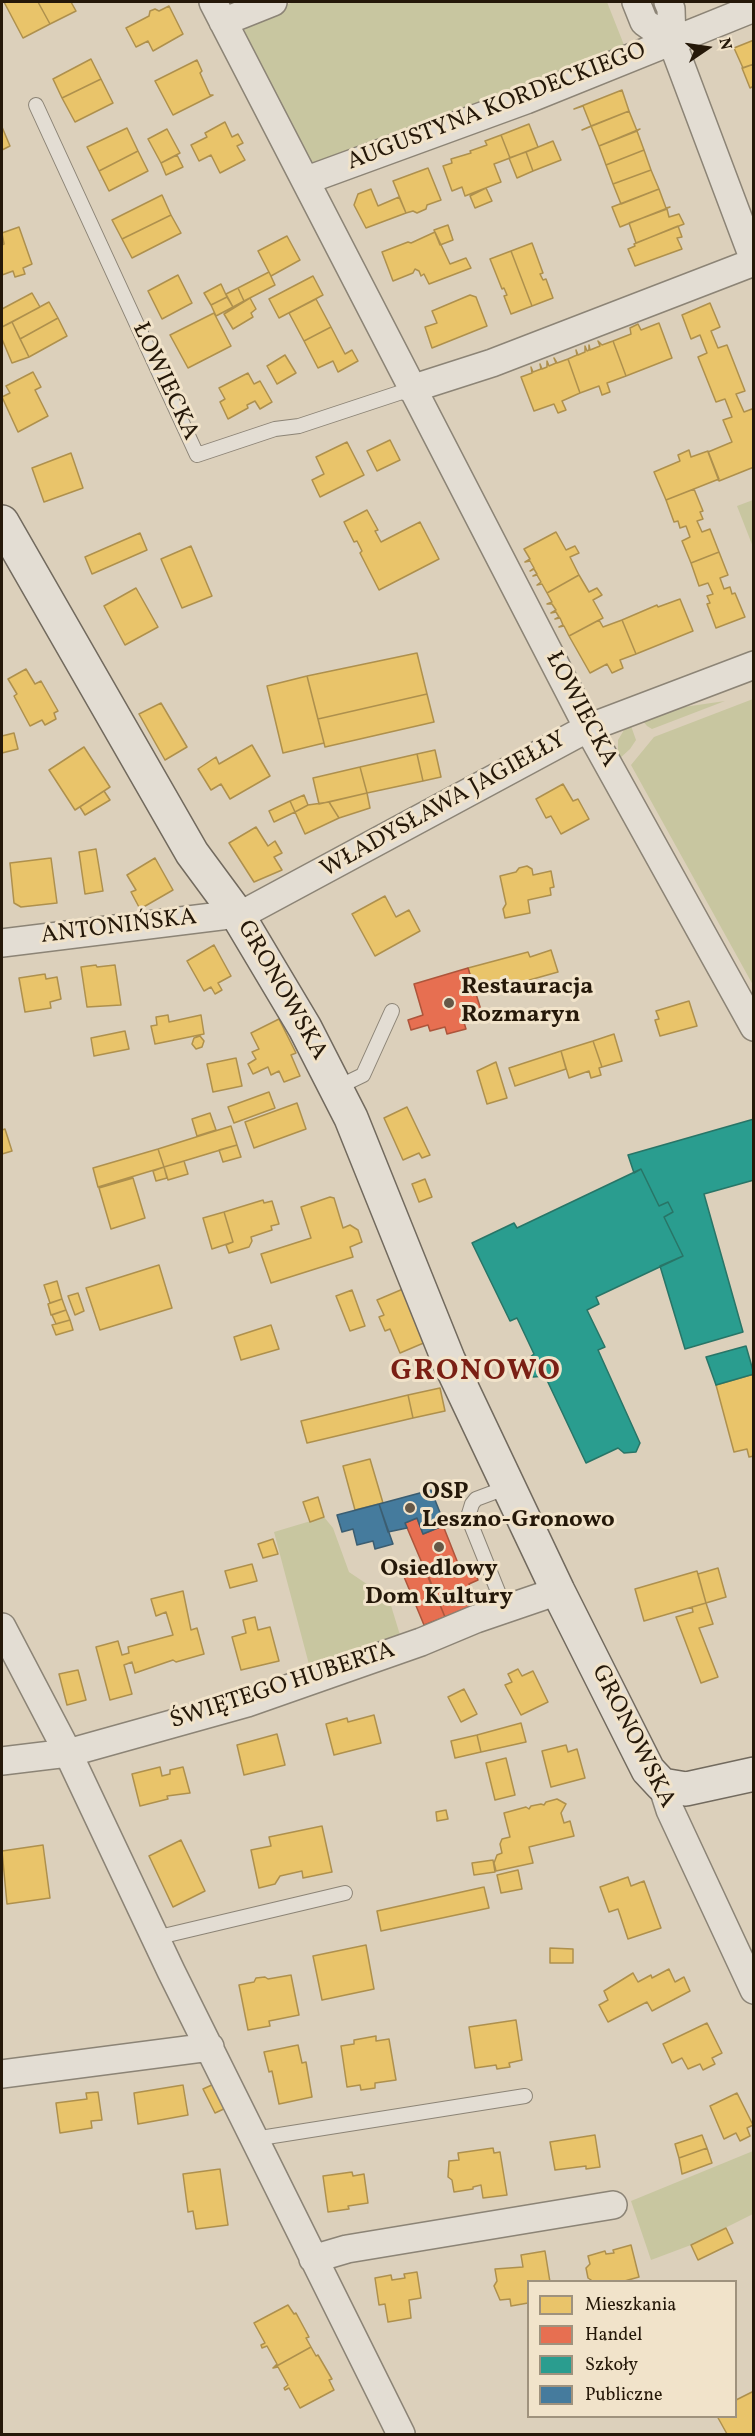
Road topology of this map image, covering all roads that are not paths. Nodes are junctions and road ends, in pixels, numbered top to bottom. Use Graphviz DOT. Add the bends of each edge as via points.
graph roads {
  1 [pos="273,2"];
  2 [pos="636,2"];
  3 [pos="668,2"];
  4 [pos="753,8"];
  5 [pos="218,12"];
  6 [pos="672,42"];
  7 [pos="36,105"];
  8 [pos="307,180"];
  9 [pos="753,261"];
  10 [pos="411,389"];
  11 [pos="2,522"];
  12 [pos="753,664"];
  13 [pos="588,728"];
  14 [pos="237,914"];
  15 [pos="2,943"];
  16 [pos="392,1011"];
  17 [pos="753,1027"];
  18 [pos="336,1088"];
  19 [pos="508,1487"];
  20 [pos="558,1591"];
  21 [pos="506,1609"];
  22 [pos="2,1627"];
  23 [pos="68,1753"];
  24 [pos="2,1761"];
  25 [pos="753,1774"];
  26 [pos="662,1785"];
  27 [pos="345,1893"];
  28 [pos="155,1938"];
  29 [pos="753,1990"];
  30 [pos="210,2047"];
  31 [pos="2,2074"];
  32 [pos="525,2096"];
  33 [pos="254,2139"];
  34 [pos="613,2205"];
  35 [pos="313,2259"];
  36 [pos="400,2434"];
  1 -- 5 [label="street"];
  2 -- 6 [label="street" via="644,21"];
  3 -- 6 [label="street"];
  4 -- 6 [label="street, AUGUSTYNA KORDECKIEGO"];
  5 -- 8 [label="street, ŁOWIECKA"];
  6 -- 8 [label="street, AUGUSTYNA KORDECKIEGO" via="508,108"];
  6 -- 9 [label="street"];
  7 -- 10 [label="lane, ŁOWIECKA" via="197,455"];
  8 -- 10 [label="street, ŁOWIECKA"];
  9 -- 10 [label="street" via="492,363"];
  10 -- 13 [label="street, ŁOWIECKA"];
  11 -- 14 [label="street, GRONOWSKA" via="192,853"];
  12 -- 13 [label="street, WŁADYSŁAWA JAGIEŁŁY"];
  13 -- 14 [label="street, WŁADYSŁAWA JAGIEŁŁY" via="263,904"];
  13 -- 17 [label="street, ŁOWIECKA"];
  14 -- 15 [label="street, ANTONIŃSKA"];
  14 -- 18 [label="street, GRONOWSKA"];
  16 -- 18 [label="lane" via="363,1075"];
  18 -- 19 [label="street, GRONOWSKA" via="448,1359"];
  19 -- 20 [label="street, GRONOWSKA"];
  19 -- 21 [label="lane" via="477,1499 468,1517"];
  20 -- 21 [label="street, ŚWIĘTEGO HUBERTA"];
  20 -- 26 [label="street, GRONOWSKA" via="648,1770"];
  21 -- 23 [label="street, ŚWIĘTEGO HUBERTA" via="247,1702"];
  22 -- 23 [label="street"];
  23 -- 24 [label="street, ŚWIĘTEGO HUBERTA"];
  23 -- 28 [label="street"];
  25 -- 26 [label="street" via="686,1789"];
  26 -- 29 [label="street, GRONOWSKA" via="669,1810"];
  27 -- 28 [label="lane"];
  28 -- 30 [label="street"];
  30 -- 31 [label="street"];
  30 -- 33 [label="street"];
  32 -- 33 [label="lane"];
  33 -- 35 [label="street"];
  34 -- 35 [label="street" via="347,2249"];
  35 -- 36 [label="street"];
}
